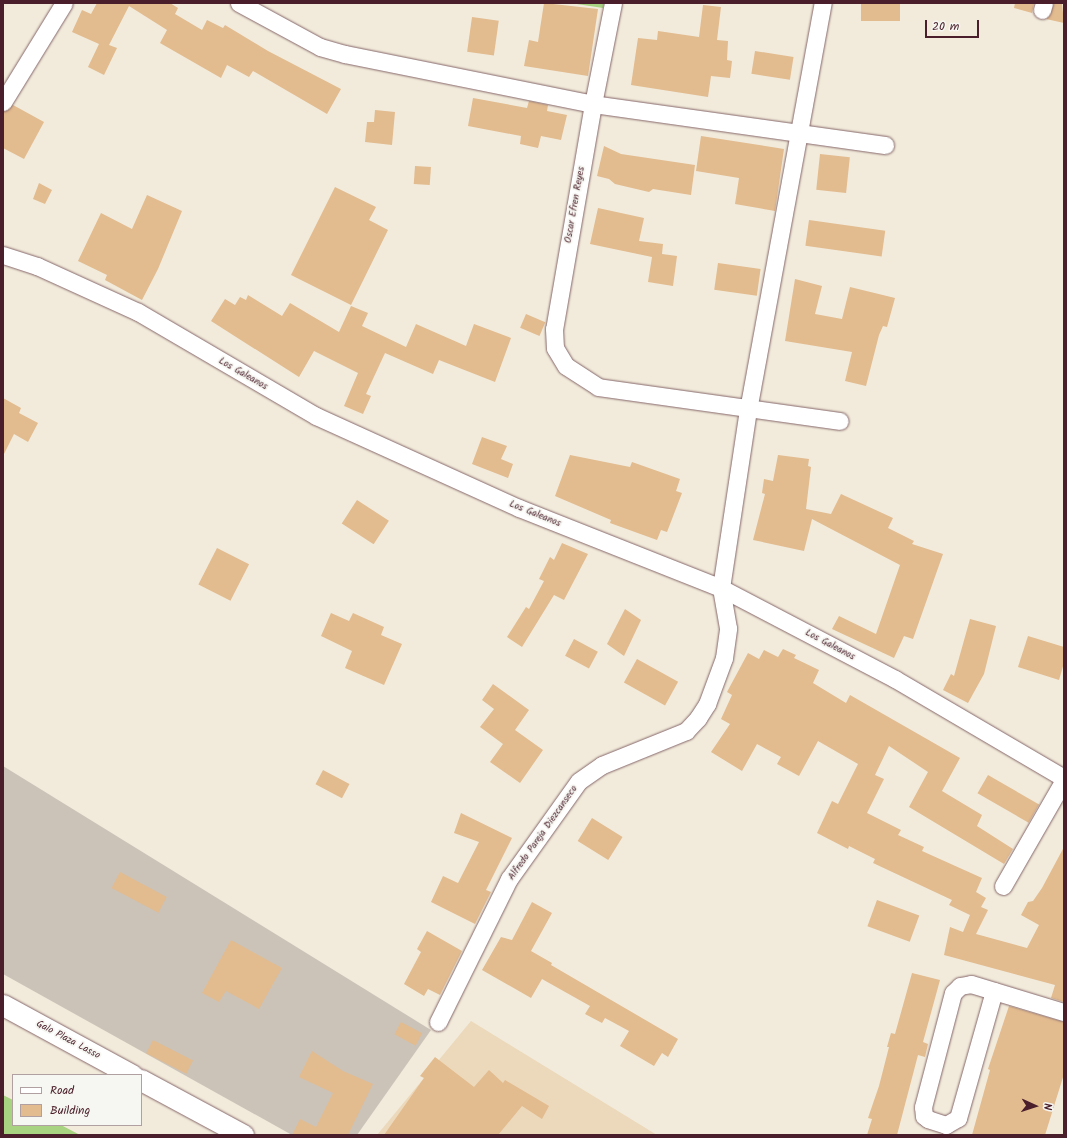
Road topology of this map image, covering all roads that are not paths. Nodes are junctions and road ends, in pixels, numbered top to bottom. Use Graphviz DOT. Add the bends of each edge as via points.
graph roads {
  1 [pos="64,3"];
  2 [pos="239,3"];
  3 [pos="613,3"];
  4 [pos="823,3"];
  5 [pos="3,102"];
  6 [pos="593,104"];
  7 [pos="801,131"];
  8 [pos="885,145"];
  9 [pos="3,255"];
  10 [pos="748,410"];
  11 [pos="840,421"];
  12 [pos="721,588"];
  13 [pos="1064,779"];
  14 [pos="1003,886"];
  15 [pos="994,991"];
  16 [pos="3,1005"];
  17 [pos="1064,1012"];
  18 [pos="438,1022"];
  19 [pos="130,1074"];
  20 [pos="142,1081"];
  21 [pos="243,1135"];
  1 -- 5 [label="street"];
  2 -- 6 [label="street" via="320,47"];
  3 -- 6 [label="street, Oscar Efren Reyes"];
  4 -- 7 [label="street, Alfredo Pareja Diezcanseco"];
  6 -- 7 [label="street"];
  6 -- 10 [label="street, Oscar Efren Reyes" via="554,329 555,348 566,366 598,387"];
  7 -- 8 [label="street"];
  7 -- 10 [label="street, Alfredo Pareja Diezcanseco"];
  9 -- 12 [label="street, Los Galeanos" via="37,266 138,312 316,416 519,508"];
  10 -- 11 [label="street"];
  10 -- 12 [label="street, Alfredo Pareja Diezcanseco"];
  12 -- 13 [label="street, Los Galeanos" via="895,679"];
  12 -- 18 [label="street, Alfredo Pareja Diezcanseco" via="728,643 707,704 698,718 686,731 602,765 579,781 509,879"];
  13 -- 14 [label="street"];
  15 -- 15 [label="street" via="958,1118 946,1124 928,1119 924,1116 923,1107 953,993 960,986 971,984"];
  15 -- 17 [label="street"];
  16 -- 19 [label="street, Galo Plaza Lasso"];
  20 -- 21 [label="street"];
}
